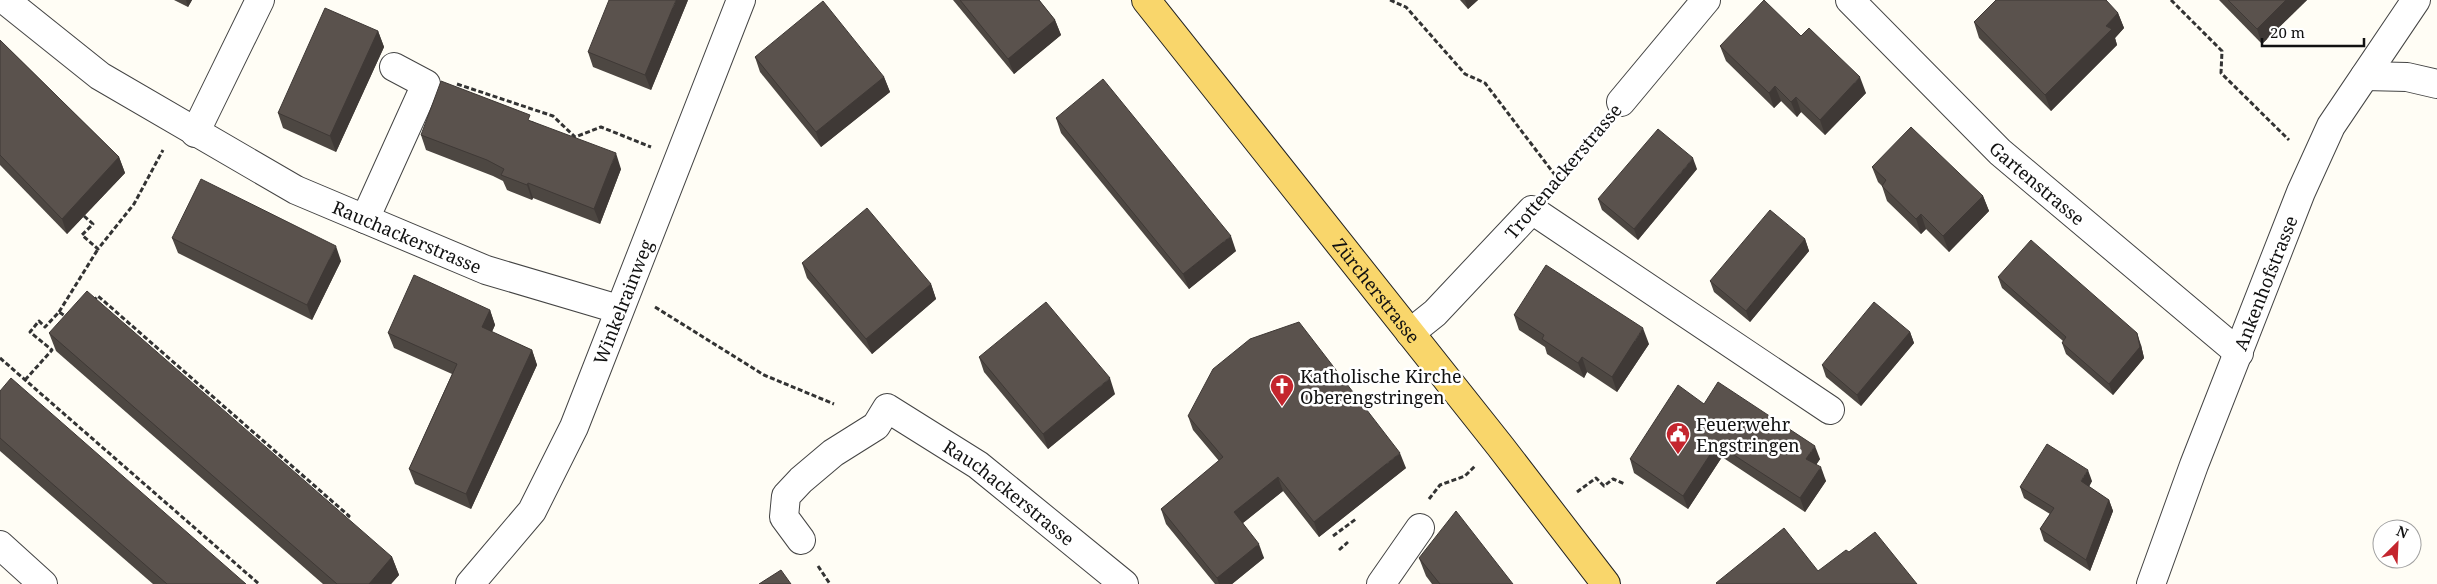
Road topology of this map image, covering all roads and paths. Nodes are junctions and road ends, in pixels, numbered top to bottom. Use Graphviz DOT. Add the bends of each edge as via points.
graph roads {
  1 [pos="5,0"];
  2 [pos="260,0"];
  3 [pos="741,0"];
  4 [pos="1146,0"];
  5 [pos="1390,0"];
  6 [pos="1706,0"];
  7 [pos="1850,0"];
  8 [pos="2171,0"];
  9 [pos="2416,0"];
  10 [pos="394,67"];
  11 [pos="2365,76"];
  12 [pos="426,84"];
  13 [pos="2437,84"];
  14 [pos="1621,102"];
  15 [pos="195,133"];
  16 [pos="2292,142"];
  17 [pos="165,146"];
  18 [pos="679,158"];
  19 [pos="1558,179"];
  20 [pos="1532,210"];
  21 [pos="84,216"];
  22 [pos="365,219"];
  23 [pos="98,249"];
  24 [pos="92,302"];
  25 [pos="618,309"];
  26 [pos="59,312"];
  27 [pos="74,322"];
  28 [pos="1410,333"];
  29 [pos="157,349"];
  30 [pos="154,353"];
  31 [pos="2239,353"];
  32 [pos="0,358"];
  33 [pos="26,380"];
  34 [pos="834,404"];
  35 [pos="1830,410"];
  36 [pos="252,433"];
  37 [pos="249,437"];
  38 [pos="1476,465"];
  39 [pos="1625,484"];
  40 [pos="1577,492"];
  41 [pos="1356,519"];
  42 [pos="342,526"];
  43 [pos="1420,528"];
  44 [pos="1333,536"];
  45 [pos="801,540"];
  46 [pos="1348,542"];
  47 [pos="0,545"];
  48 [pos="1339,550"];
  49 [pos="43,584"];
  50 [pos="259,584"];
  51 [pos="470,584"];
  52 [pos="1124,584"];
  53 [pos="1381,584"];
  54 [pos="1606,584"];
  55 [pos="2151,584"];
  1 -- 15 [label="street, Rauchackerstrasse" via="100,76"];
  2 -- 15 [label="street"];
  3 -- 18 [label="street, Winkelrainweg"];
  4 -- 28 [label="main road, Zürcherstrasse"];
  5 -- 19 [label="path" via="1406,8 1464,74 1485,83"];
  6 -- 14 [label="street, Trottenackerstrasse"];
  7 -- 31 [label="street, Gartenstrasse" via="2000,152"];
  8 -- 16 [label="path" via="2222,51 2221,74"];
  9 -- 11 [label="street, Ankenhofstrasse"];
  10 -- 12 [label="street"];
  11 -- 13 [label="street" via="2407,77"];
  11 -- 31 [label="street, Ankenhofstrasse" via="2331,126"];
  12 -- 18 [label="path" via="458,84 552,116 575,137 602,127"];
  12 -- 22 [label="street"];
  14 -- 19 [label="path, Trottenackerstrasse"];
  15 -- 22 [label="street, Rauchackerstrasse" via="296,190"];
  17 -- 23 [label="path" via="134,204"];
  18 -- 25 [label="street, Winkelrainweg"];
  19 -- 20 [label="path, Trottenackerstrasse"];
  20 -- 28 [label="street, Trottenackerstrasse" via="1435,313"];
  20 -- 35 [label="street"];
  21 -- 23 [label="path" via="93,224 82,235"];
  22 -- 25 [label="street, Rauchackerstrasse" via="486,270"];
  23 -- 26 [label="path"];
  24 -- 29 [label="path" via="98,296"];
  25 -- 34 [label="path" via="643,300 764,375"];
  25 -- 51 [label="street, Winkelrainweg" via="574,427 532,511"];
  26 -- 27 [label="path"];
  26 -- 33 [label="path" via="45,327 39,321 30,332 52,350"];
  28 -- 54 [label="main road, Zürcherstrasse"];
  29 -- 30 [label="path"];
  29 -- 36 [label="path"];
  31 -- 55 [label="street, Ankenhofstrasse"];
  32 -- 33 [label="path"];
  33 -- 50 [label="path"];
  36 -- 37 [label="path"];
  36 -- 42 [label="path" via="349,516"];
  38 -- 43 [label="path" via="1465,476 1440,486 1424,506"];
  39 -- 40 [label="path" via="1613,480 1604,486 1596,478"];
  41 -- 44 [label="path"];
  43 -- 53 [label="street"];
  45 -- 52 [label="street, Rauchackerstrasse" via="784,517 786,496 833,453 876,426 888,408 978,465"];
  46 -- 48 [label="path"];
  47 -- 49 [label="street"];
}
